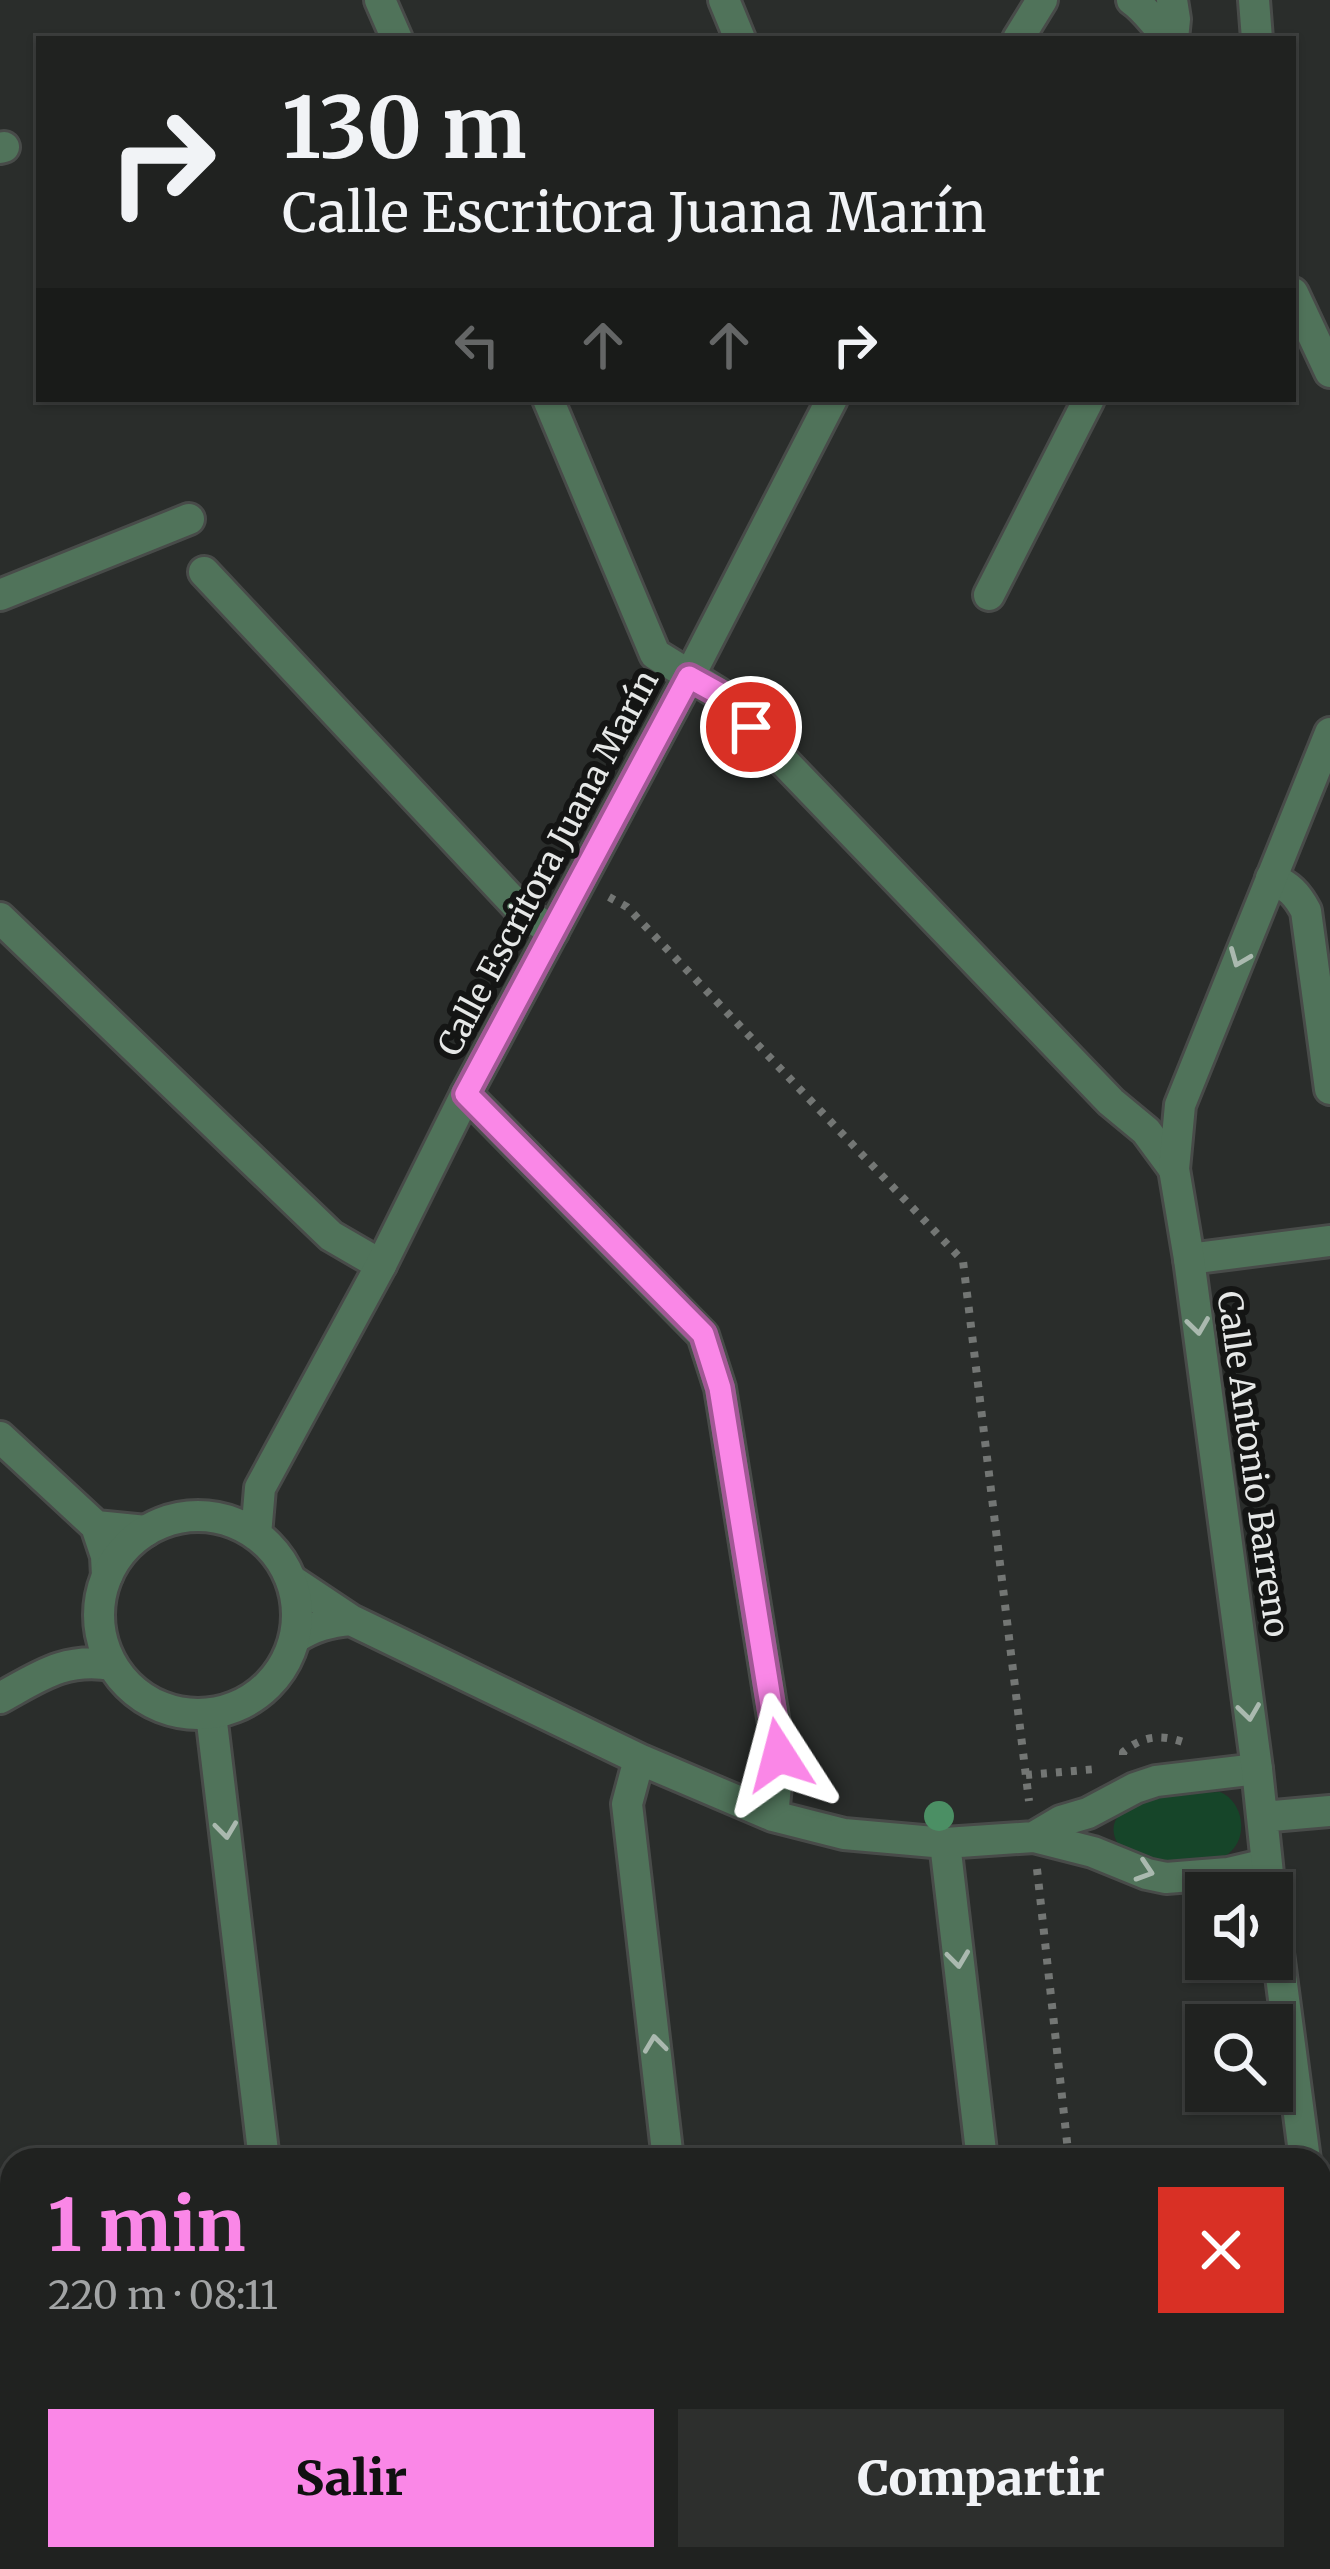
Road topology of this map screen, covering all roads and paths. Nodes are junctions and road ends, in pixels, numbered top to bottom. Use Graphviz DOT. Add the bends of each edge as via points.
graph roads {
  1 [pos="380,0"];
  2 [pos="724,0"];
  3 [pos="1042,0"];
  4 [pos="1132,0"];
  5 [pos="1172,0"];
  6 [pos="1254,0"];
  7 [pos="396,36"];
  8 [pos="739,36"];
  9 [pos="1020,36"];
  10 [pos="1168,36"];
  11 [pos="1172,36"];
  12 [pos="1257,36"];
  13 [pos="1296,299"];
  14 [pos="1330,372"];
  15 [pos="549,402"];
  16 [pos="830,402"];
  17 [pos="1087,402"];
  18 [pos="189,519"];
  19 [pos="204,572"];
  20 [pos="0,595"];
  21 [pos="989,595"];
  22 [pos="689,677"];
  23 [pos="1330,733"];
  24 [pos="1271,878"];
  25 [pos="580,881"];
  26 [pos="0,918"];
  27 [pos="553,932"];
  28 [pos="1330,1089"];
  29 [pos="466,1094"];
  30 [pos="1174,1168"];
  31 [pos="1330,1241"];
  32 [pos="1189,1259"];
  33 [pos="381,1265"];
  34 [pos="0,1437"];
  35 [pos="260,1488"];
  36 [pos="220,1518"];
  37 [pos="96,1526"];
  38 [pos="146,1532"];
  39 [pos="256,1534"];
  40 [pos="107,1576"];
  41 [pos="291,1580"];
  42 [pos="99,1613"];
  43 [pos="351,1620"];
  44 [pos="295,1638"];
  45 [pos="112,1665"];
  46 [pos="46,1672"];
  47 [pos="0,1698"];
  48 [pos="211,1714"];
  49 [pos="639,1760"];
  50 [pos="1257,1769"];
  51 [pos="1330,1811"];
  52 [pos="773,1816"];
  53 [pos="1262,1817"];
  54 [pos="1034,1837"];
  55 [pos="945,1843"];
  56 [pos="1267,1872"];
  57 [pos="1185,1877"];
  58 [pos="1282,1980"];
  59 [pos="264,2148"];
  60 [pos="667,2148"];
  61 [pos="981,2148"];
  62 [pos="1068,2148"];
  63 [pos="1303,2148"];
  1 -- 7 [label="street"];
  2 -- 8 [label="street"];
  3 -- 9 [label="street"];
  4 -- 10 [label="street"];
  5 -- 11 [label="street"];
  6 -- 12 [label="street"];
  13 -- 14 [label="street"];
  15 -- 22 [label="street" via="655,654"];
  16 -- 22 [label="street, Calle Escritora Juana Marín"];
  17 -- 21 [label="street"];
  18 -- 20 [label="street"];
  19 -- 27 [label="street" via="521,910"];
  22 -- 25 [label="street, Calle Escritora Juana Marín"];
  22 -- 30 [label="street" via="718,693"];
  23 -- 24 [label="street, Calle Antonio Barreno"];
  24 -- 28 [label="street" via="1306,911"];
  24 -- 30 [label="street, Calle Antonio Barreno, one-way" via="1180,1105"];
  25 -- 27 [label="street, Calle Escritora Juana Marín"];
  25 -- 54 [label="path" via="627,907 963,1261"];
  26 -- 33 [label="street" via="331,1236"];
  27 -- 29 [label="street, Calle Escritora Juana Marín"];
  29 -- 33 [label="street, Calle Escritora Juana Marín"];
  29 -- 52 [label="street" via="703,1334 720,1388 779,1755"];
  30 -- 32 [label="street, Calle Antonio Barreno"];
  31 -- 32 [label="street"];
  32 -- 50 [label="street, Calle Antonio Barreno, one-way"];
  33 -- 35 [label="street, Calle Escritora Juana Marín"];
  34 -- 37 [label="street"];
  35 -- 36 [label="street"];
  35 -- 39 [label="street"];
  36 -- 38 [label="street" via="177,1518"];
  36 -- 39 [label="street"];
  37 -- 38 [label="street"];
  37 -- 40 [label="street"];
  38 -- 40 [label="street"];
  39 -- 41 [label="street"];
  40 -- 42 [label="street"];
  41 -- 43 [label="street"];
  41 -- 44 [label="street"];
  42 -- 45 [label="street"];
  42 -- 46 [label="street"];
  43 -- 44 [label="street"];
  43 -- 49 [label="street"];
  44 -- 48 [label="street" via="265,1689"];
  45 -- 46 [label="street" via="71,1663"];
  45 -- 48 [label="street" via="144,1699"];
  46 -- 47 [label="street"];
  48 -- 59 [label="street, one-way"];
  49 -- 52 [label="street"];
  60 -- 49 [label="street, one-way" via="627,1804"];
  50 -- 53 [label="street, Calle Antonio Barreno"];
  50 -- 54 [label="street" via="1156,1780"];
  51 -- 53 [label="street"];
  52 -- 55 [label="street" via="844,1834"];
  53 -- 56 [label="street"];
  54 -- 55 [label="street"];
  54 -- 57 [label="street, one-way" via="1147,1874"];
  54 -- 62 [label="path"];
  55 -- 61 [label="street, one-way"];
  58 -- 63 [label="street"];
}
